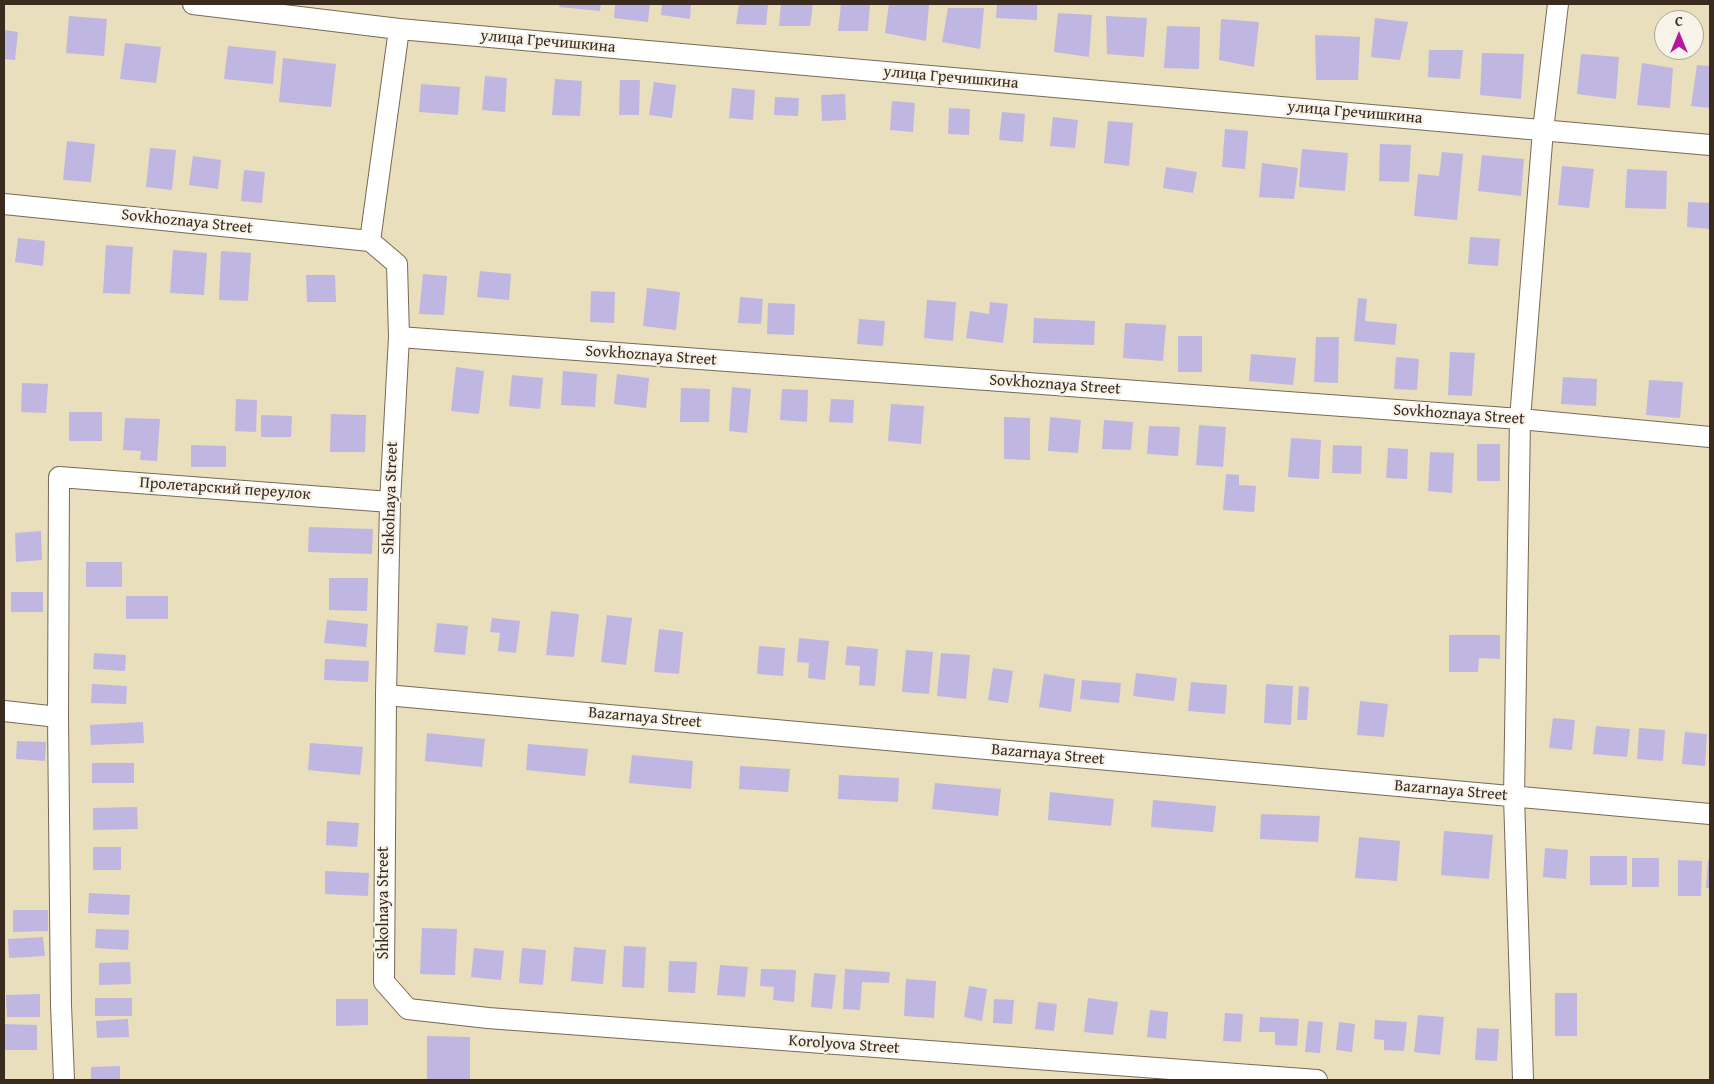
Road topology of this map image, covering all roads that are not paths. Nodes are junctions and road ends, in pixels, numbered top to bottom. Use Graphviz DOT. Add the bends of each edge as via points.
graph roads {
  1 [pos="193,4"];
  2 [pos="1558,4"];
  3 [pos="400,29"];
  4 [pos="1543,130"];
  5 [pos="1710,145"];
  6 [pos="4,204"];
  7 [pos="370,241"];
  8 [pos="400,338"];
  9 [pos="1520,419"];
  10 [pos="1710,437"];
  11 [pos="390,502"];
  12 [pos="386,695"];
  13 [pos="4,711"];
  14 [pos="58,717"];
  15 [pos="1514,797"];
  16 [pos="1710,814"];
  17 [pos="64,1080"];
  18 [pos="1316,1080"];
  19 [pos="1523,1080"];
  1 -- 3 [label="street, улица Гречишкина"];
  2 -- 4 [label="street"];
  3 -- 4 [label="street, улица Гречишкина"];
  3 -- 7 [label="street"];
  4 -- 5 [label="street, улица Гречишкина"];
  4 -- 9 [label="street"];
  6 -- 7 [label="street, Sovkhoznaya Street"];
  7 -- 8 [label="street, Shkolnaya Street" via="397,264"];
  8 -- 9 [label="street, Sovkhoznaya Street"];
  8 -- 11 [label="street, Shkolnaya Street"];
  9 -- 10 [label="street, Sovkhoznaya Street"];
  9 -- 15 [label="street"];
  11 -- 12 [label="street, Shkolnaya Street"];
  11 -- 14 [label="street, Пролетарский переулок" via="59,477"];
  12 -- 15 [label="street, Bazarnaya Street"];
  12 -- 18 [label="street, Shkolnaya Street" via="384,982 408,1009 488,1018"];
  13 -- 14 [label="street"];
  14 -- 17 [label="street"];
  15 -- 16 [label="street, Bazarnaya Street"];
  15 -- 19 [label="street"];
}
